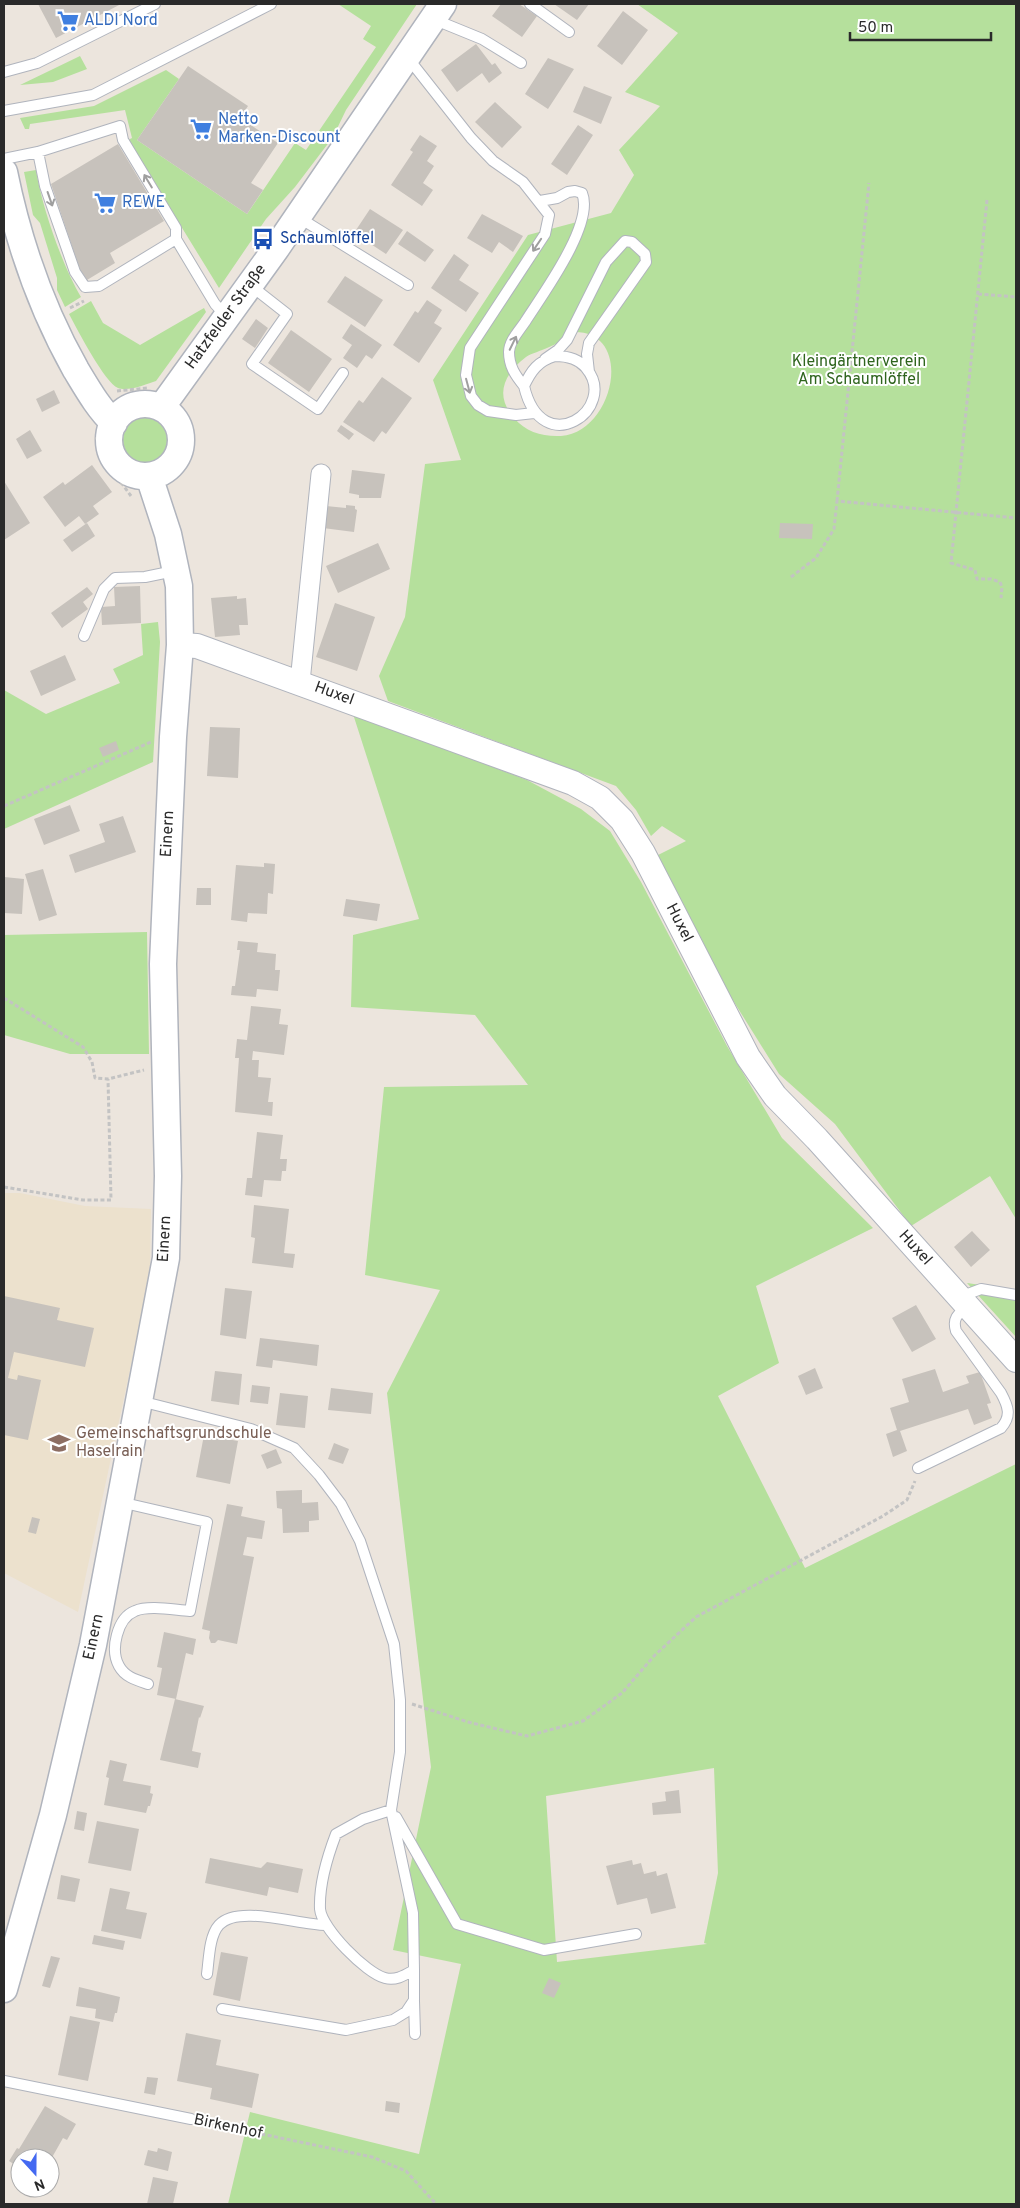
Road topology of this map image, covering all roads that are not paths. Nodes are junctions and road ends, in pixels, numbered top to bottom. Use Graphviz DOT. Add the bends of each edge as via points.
graph roads {
  1 [pos="155,4"];
  2 [pos="271,4"];
  3 [pos="530,4"];
  4 [pos="438,12"];
  5 [pos="569,32"];
  6 [pos="408,58"];
  7 [pos="521,63"];
  8 [pos="4,72"];
  9 [pos="4,111"];
  10 [pos="38,152"];
  11 [pos="4,159"];
  12 [pos="4,172"];
  13 [pos="540,202"];
  14 [pos="298,216"];
  15 [pos="176,239"];
  16 [pos="250,285"];
  17 [pos="408,285"];
  18 [pos="227,316"];
  19 [pos="545,359"];
  20 [pos="589,372"];
  21 [pos="342,373"];
  22 [pos="524,386"];
  23 [pos="157,397"];
  24 [pos="534,413"];
  25 [pos="104,429"];
  26 [pos="321,474"];
  27 [pos="149,476"];
  28 [pos="175,570"];
  29 [pos="84,636"];
  30 [pos="180,645"];
  31 [pos="300,682"];
  32 [pos="1016,1294"];
  33 [pos="964,1301"];
  34 [pos="1016,1360"];
  35 [pos="140,1401"];
  36 [pos="918,1468"];
  37 [pos="120,1502"];
  38 [pos="148,1684"];
  39 [pos="391,1810"];
  40 [pos="326,1925"];
  41 [pos="636,1934"];
  42 [pos="414,1970"];
  43 [pos="207,1974"];
  44 [pos="4,1989"];
  45 [pos="414,2000"];
  46 [pos="222,2009"];
  47 [pos="415,2034"];
  48 [pos="4,2081"];
  49 [pos="191,2119"];
  1 -- 8 [label="lane" via="37,63"];
  2 -- 9 [label="lane" via="93,94"];
  3 -- 5 [label="lane"];
  4 -- 6 [label="main road, Hatzfelder Straße"];
  4 -- 7 [label="lane"];
  6 -- 13 [label="lane" via="471,138 494,161 523,182"];
  6 -- 14 [label="main road, Hatzfelder Straße"];
  10 -- 11 [label="lane"];
  15 -- 10 [label="lane, one-way" via="176,228 123,140 120,126"];
  10 -- 15 [label="lane, one-way" via="45,186 75,272 84,287 98,286"];
  12 -- 25 [label="main road" via="13,217 32,274"];
  22 -- 13 [label="lane, one-way" via="510,366 510,345 569,250 577,235 585,205 582,193 575,191"];
  13 -- 24 [label="lane, one-way" via="549,215 545,234 470,348 466,375 471,396 488,411 516,415"];
  14 -- 16 [label="main road, Hatzfelder Straße"];
  14 -- 17 [label="lane"];
  15 -- 18 [label="lane" via="215,304"];
  16 -- 18 [label="main road, Hatzfelder Straße"];
  16 -- 21 [label="lane" via="288,314 252,364 318,409"];
  18 -- 23 [label="main road, Hatzfelder Straße"];
  19 -- 20 [label="lane" via="560,356 574,359"];
  19 -- 20 [label="lane" via="567,340 606,262 625,242 632,242 645,254 646,262 588,343"];
  19 -- 22 [label="lane" via="530,373"];
  20 -- 24 [label="lane" via="594,396 581,418 562,425 546,422"];
  22 -- 24 [label="lane" via="528,404"];
  23 -- 25 [label="main road" via="126,410"];
  23 -- 27 [label="main road" via="175,420 181,437 173,463"];
  25 -- 27 [label="main road" via="115,460 126,471"];
  26 -- 31 [label="street, Huxel"];
  27 -- 28 [label="main road, Einern"];
  28 -- 29 [label="lane" via="145,577 115,578 104,589"];
  28 -- 30 [label="main road, Einern" via="179,586"];
  30 -- 31 [label="street, Huxel" via="197,646"];
  30 -- 35 [label="main road, Einern" via="173,737 171,923 163,964 168,1176 166,1258"];
  31 -- 33 [label="street, Huxel" via="573,783 600,798 622,820 643,853 748,1056 775,1096"];
  32 -- 33 [label="lane" via="981,1289"];
  33 -- 34 [label="street, Huxel"];
  33 -- 36 [label="lane" via="953,1323 1007,1403 1008,1421 1001,1428"];
  35 -- 37 [label="main road, Einern"];
  35 -- 39 [label="lane" via="252,1428 294,1448 342,1504 360,1541 394,1644 400,1700 400,1752"];
  37 -- 38 [label="lane" via="207,1522 190,1611 160,1608 134,1611 121,1624 115,1641 118,1665 128,1677"];
  37 -- 44 [label="main road, Einern" via="93,1645 53,1815"];
  39 -- 40 [label="lane" via="336,1834 324,1872 320,1910"];
  39 -- 41 [label="lane" via="457,1924 544,1950"];
  39 -- 42 [label="lane" via="413,1913"];
  40 -- 42 [label="lane" via="365,1966 384,1978 401,1978"];
  40 -- 43 [label="lane" via="250,1915 231,1916 219,1925 214,1935"];
  42 -- 45 [label="lane"];
  45 -- 46 [label="lane" via="406,2012 393,2020 346,2030"];
  45 -- 47 [label="lane"];
  48 -- 49 [label="lane, Birkenhof"];
}
